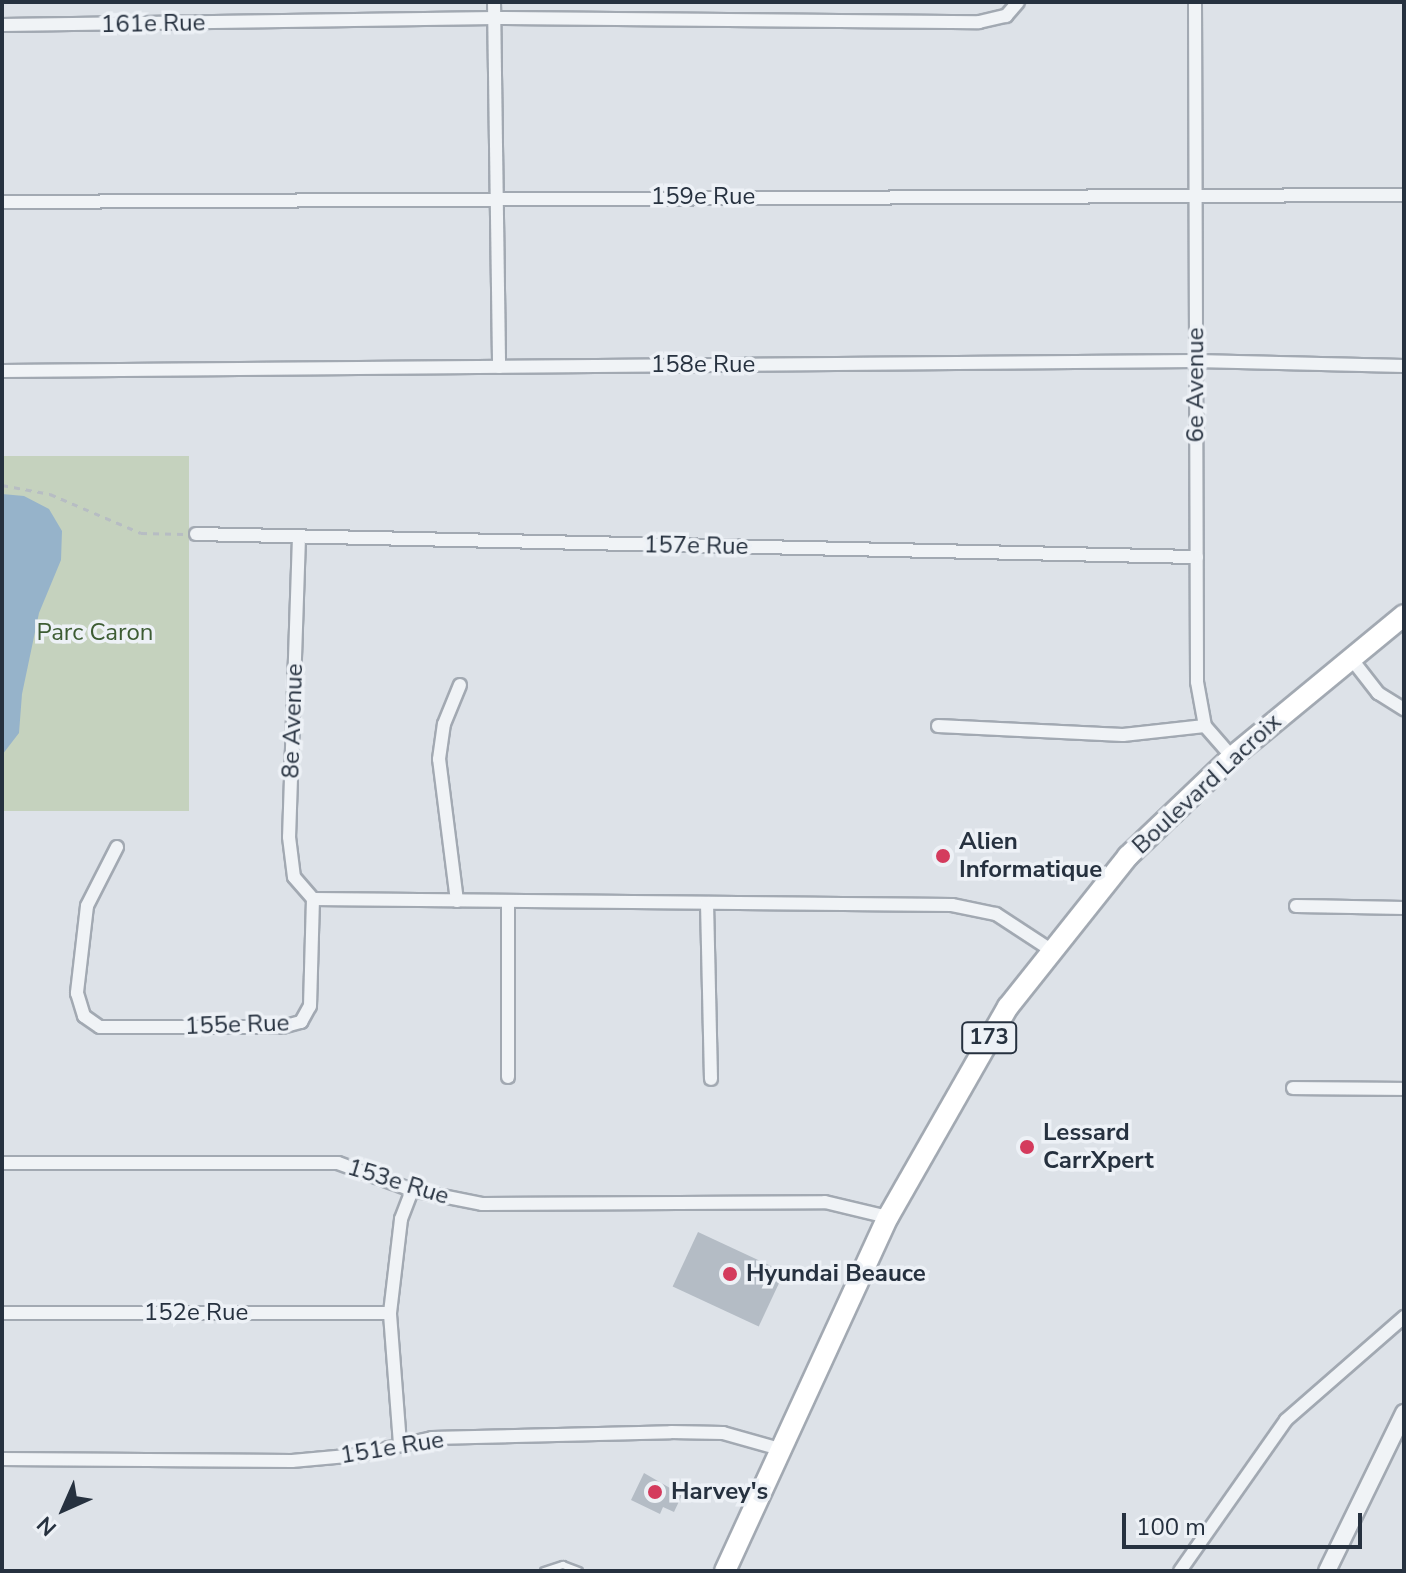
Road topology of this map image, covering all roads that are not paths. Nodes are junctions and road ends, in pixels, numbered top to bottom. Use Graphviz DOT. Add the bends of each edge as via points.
graph roads {
  1 [pos="494,2"];
  2 [pos="1018,2"];
  3 [pos="1195,2"];
  4 [pos="495,18"];
  5 [pos="2,25"];
  6 [pos="1196,194"];
  7 [pos="1404,195"];
  8 [pos="497,198"];
  9 [pos="2,202"];
  10 [pos="1196,361"];
  11 [pos="1404,366"];
  12 [pos="499,367"];
  13 [pos="2,371"];
  14 [pos="196,534"];
  15 [pos="299,537"];
  16 [pos="1197,557"];
  17 [pos="1404,615"];
  18 [pos="1350,657"];
  19 [pos="460,685"];
  20 [pos="1404,709"];
  21 [pos="938,726"];
  22 [pos="1205,726"];
  23 [pos="1232,757"];
  24 [pos="117,847"];
  25 [pos="313,899"];
  26 [pos="457,901"];
  27 [pos="508,902"];
  28 [pos="707,903"];
  29 [pos="1296,906"];
  30 [pos="1404,908"];
  31 [pos="1051,950"];
  32 [pos="508,1077"];
  33 [pos="711,1079"];
  34 [pos="1293,1088"];
  35 [pos="1404,1089"];
  36 [pos="2,1163"];
  37 [pos="412,1190"];
  38 [pos="888,1217"];
  39 [pos="2,1313"];
  40 [pos="390,1313"];
  41 [pos="1402,1315"];
  42 [pos="1404,1413"];
  43 [pos="400,1444"];
  44 [pos="780,1449"];
  45 [pos="2,1459"];
  46 [pos="544,1571"];
  47 [pos="579,1571"];
  48 [pos="725,1571"];
  49 [pos="1180,1571"];
  50 [pos="1327,1571"];
  1 -- 4 [label="street"];
  2 -- 4 [label="street, 161e Rue" via="1006,16 979,22"];
  3 -- 6 [label="street, 6e Avenue"];
  4 -- 5 [label="street, 161e Rue"];
  4 -- 8 [label="street"];
  6 -- 7 [label="street, 159e Rue"];
  6 -- 8 [label="street, 159e Rue"];
  6 -- 10 [label="street, 6e Avenue"];
  8 -- 9 [label="street, 159e Rue"];
  8 -- 12 [label="street"];
  10 -- 11 [label="street, 158e Rue"];
  10 -- 12 [label="street, 158e Rue"];
  10 -- 16 [label="street, 6e Avenue"];
  12 -- 13 [label="street, 158e Rue"];
  14 -- 15 [label="street, 157e Rue"];
  15 -- 16 [label="street, 157e Rue"];
  15 -- 25 [label="street, 8e Avenue" via="289,837 294,877"];
  16 -- 22 [label="street, 6e Avenue" via="1197,682"];
  17 -- 18 [label="main road, Boulevard Lacroix / 173"];
  18 -- 20 [label="street" via="1378,693"];
  18 -- 23 [label="main road, Boulevard Lacroix / 173"];
  19 -- 26 [label="street" via="444,724 439,759"];
  21 -- 22 [label="street" via="1123,735"];
  22 -- 23 [label="street"];
  23 -- 31 [label="main road, Boulevard Lacroix / 173" via="1128,856"];
  24 -- 25 [label="street, 155e Rue" via="87,906 77,993 84,1016 100,1027 282,1027 301,1022 310,1006"];
  25 -- 26 [label="street"];
  26 -- 27 [label="street"];
  27 -- 28 [label="street"];
  27 -- 32 [label="street"];
  28 -- 31 [label="street" via="980,909 1009,921"];
  28 -- 33 [label="street"];
  29 -- 30 [label="street"];
  31 -- 38 [label="main road, Boulevard Lacroix / 173" via="970,1069"];
  34 -- 35 [label="street"];
  36 -- 37 [label="street, 153e Rue" via="338,1163"];
  37 -- 38 [label="street, 153e Rue" via="511,1206 825,1202"];
  37 -- 40 [label="street" via="401,1219"];
  38 -- 44 [label="main road, Boulevard Lacroix / 173"];
  39 -- 40 [label="street, 152e Rue"];
  40 -- 43 [label="street"];
  41 -- 49 [label="street" via="1286,1420"];
  42 -- 50 [label="street"];
  43 -- 44 [label="street, 151e Rue" via="671,1432 723,1433"];
  43 -- 45 [label="street, 151e Rue" via="358,1455 292,1461"];
  44 -- 48 [label="main road, Boulevard Lacroix / 173"];
  46 -- 47 [label="lane" via="563,1565"];
}
